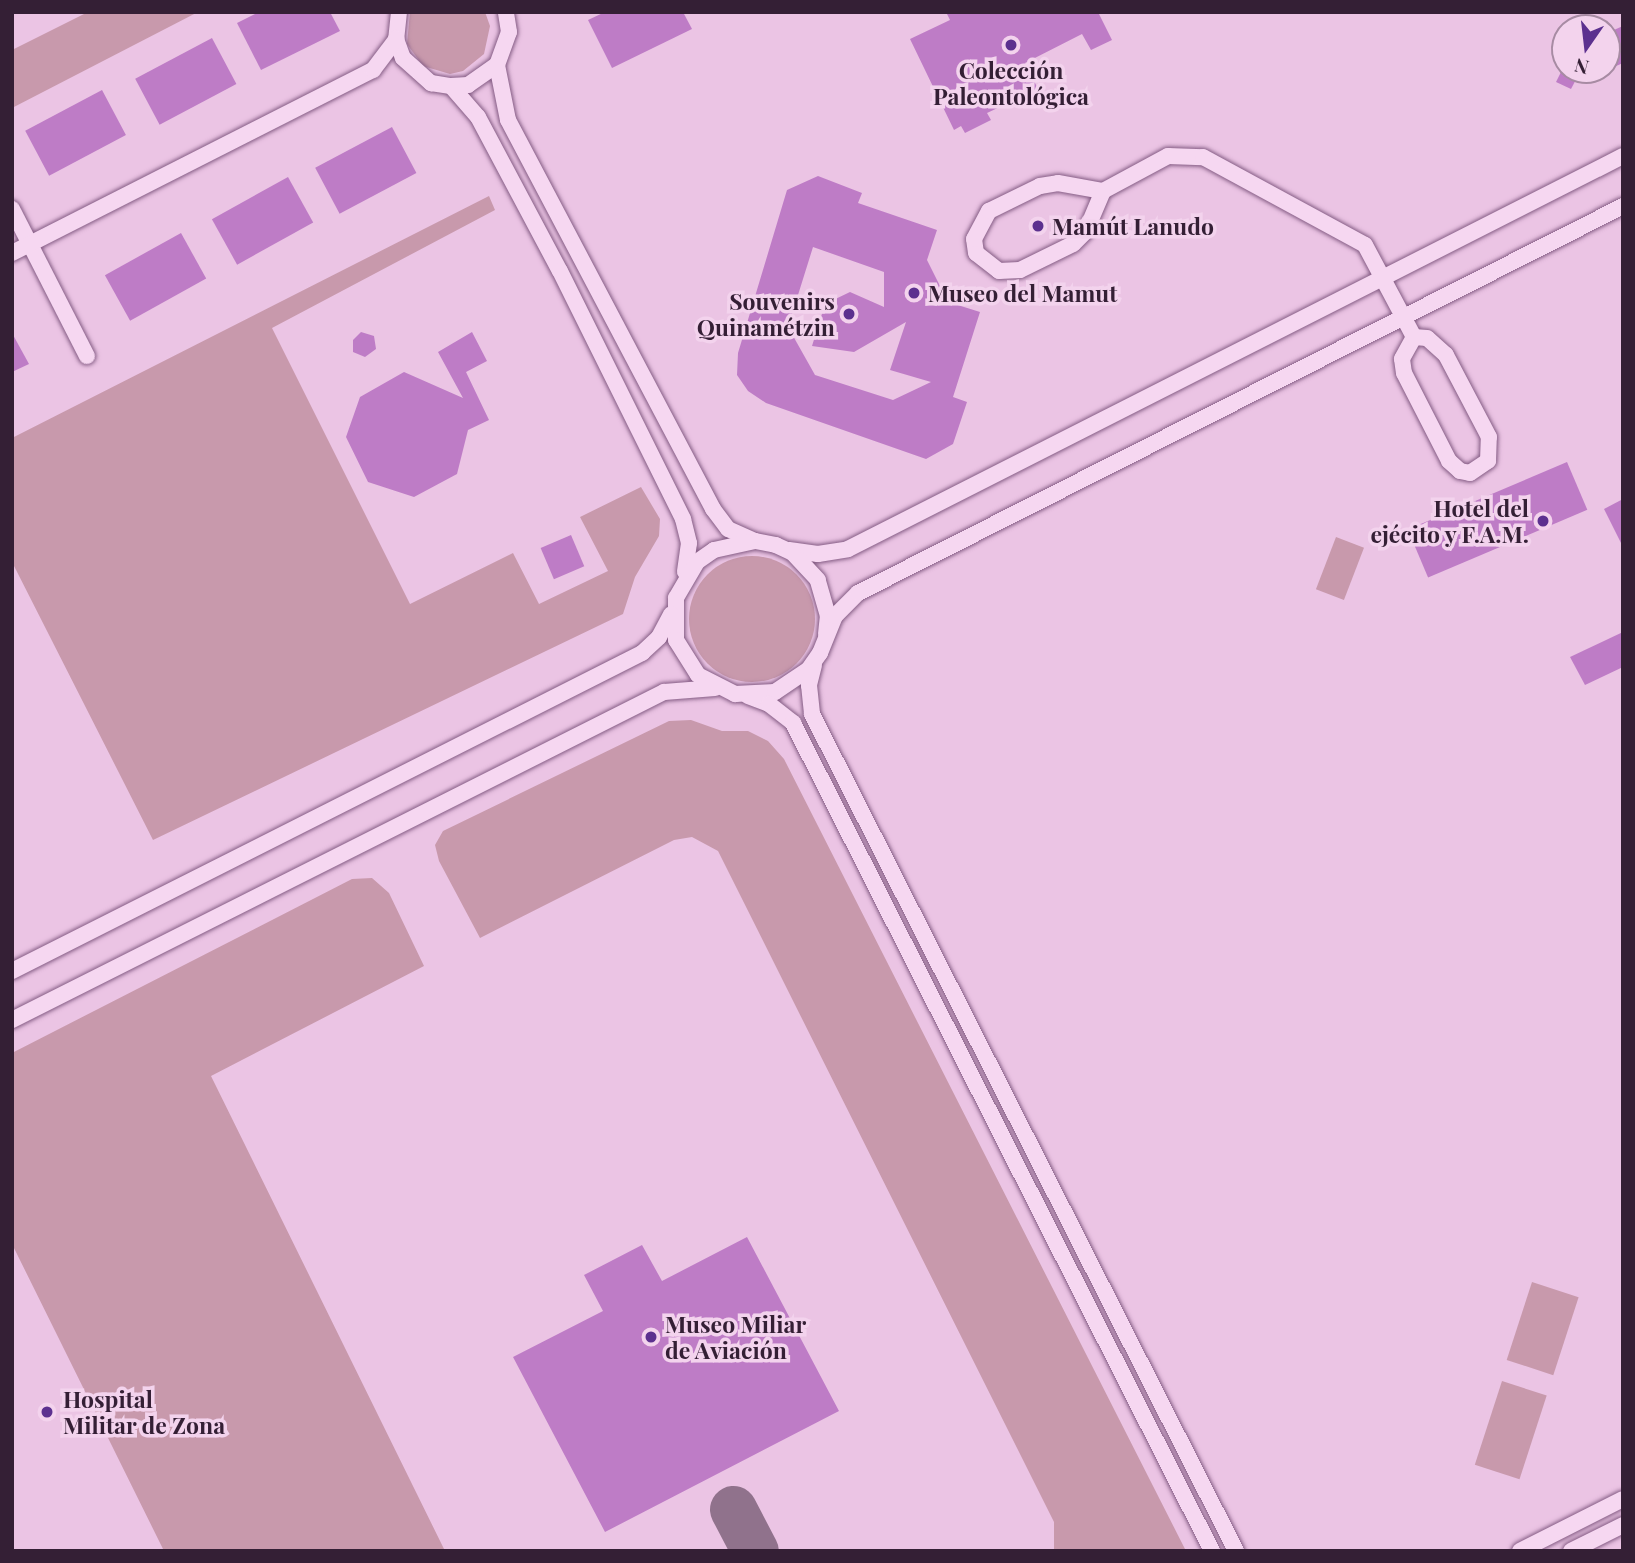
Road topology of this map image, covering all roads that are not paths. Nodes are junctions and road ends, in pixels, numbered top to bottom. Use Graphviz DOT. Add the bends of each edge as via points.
graph roads {
  1 [pos="399,12"];
  2 [pos="506,12"];
  3 [pos="518,12"];
  4 [pos="509,32"];
  5 [pos="396,39"];
  6 [pos="497,65"];
  7 [pos="373,70"];
  8 [pos="415,72"];
  9 [pos="450,86"];
  10 [pos="1623,156"];
  11 [pos="1103,191"];
  12 [pos="1623,206"];
  13 [pos="12,209"];
  14 [pos="30,244"];
  15 [pos="12,253"];
  16 [pos="1385,277"];
  17 [pos="1404,317"];
  18 [pos="1414,337"];
  19 [pos="86,356"];
  20 [pos="755,541"];
  21 [pos="776,545"];
  22 [pos="684,579"];
  23 [pos="676,598"];
  24 [pos="826,634"];
  25 [pos="820,653"];
  26 [pos="716,688"];
  27 [pos="736,694"];
  28 [pos="12,971"];
  29 [pos="12,1020"];
  30 [pos="1623,1499"];
  31 [pos="1623,1525"];
  32 [pos="1212,1551"];
  33 [pos="1236,1551"];
  34 [pos="1520,1551"];
  35 [pos="1571,1551"];
  1 -- 5 [label="street"];
  2 -- 4 [label="street"];
  3 -- 4 [label="street"];
  4 -- 6 [label="street"];
  5 -- 7 [label="street"];
  5 -- 8 [label="street"];
  6 -- 9 [label="street" via="468,85"];
  6 -- 20 [label="street" via="508,120 713,509 728,529"];
  7 -- 8 [label="street"];
  7 -- 14 [label="street"];
  8 -- 9 [label="street"];
  9 -- 22 [label="street" via="478,117 548,247 683,519 690,543"];
  10 -- 16 [label="street"];
  11 -- 11 [label="street" via="1058,183 1040,186 989,211 974,239 976,253 999,271 1020,270 1041,260 1073,244 1086,231"];
  11 -- 16 [label="street" via="1168,156 1203,157 1365,244"];
  12 -- 17 [label="street"];
  13 -- 14 [label="street"];
  14 -- 15 [label="street"];
  14 -- 19 [label="street"];
  16 -- 17 [label="street"];
  16 -- 21 [label="street" via="848,549 803,553"];
  17 -- 18 [label="street"];
  17 -- 24 [label="street" via="867,588 841,608"];
  18 -- 18 [label="street" via="1427,338 1446,355 1489,437 1488,461 1471,473 1460,471 1449,461 1404,373 1402,359"];
  20 -- 21 [label="street"];
  20 -- 22 [label="street" via="714,550"];
  21 -- 24 [label="street" via="793,554 818,580 825,598"];
  22 -- 23 [label="street"];
  23 -- 26 [label="street" via="673,619 680,649 698,675"];
  23 -- 28 [label="street" via="665,629 642,653"];
  24 -- 25 [label="street"];
  25 -- 27 [label="street" via="808,670 775,692"];
  25 -- 33 [label="street" via="809,685 812,714"];
  26 -- 27 [label="street"];
  26 -- 29 [label="street" via="664,692"];
  27 -- 32 [label="street" via="769,704 793,723"];
  30 -- 34 [label="street"];
  31 -- 35 [label="street"];
}
